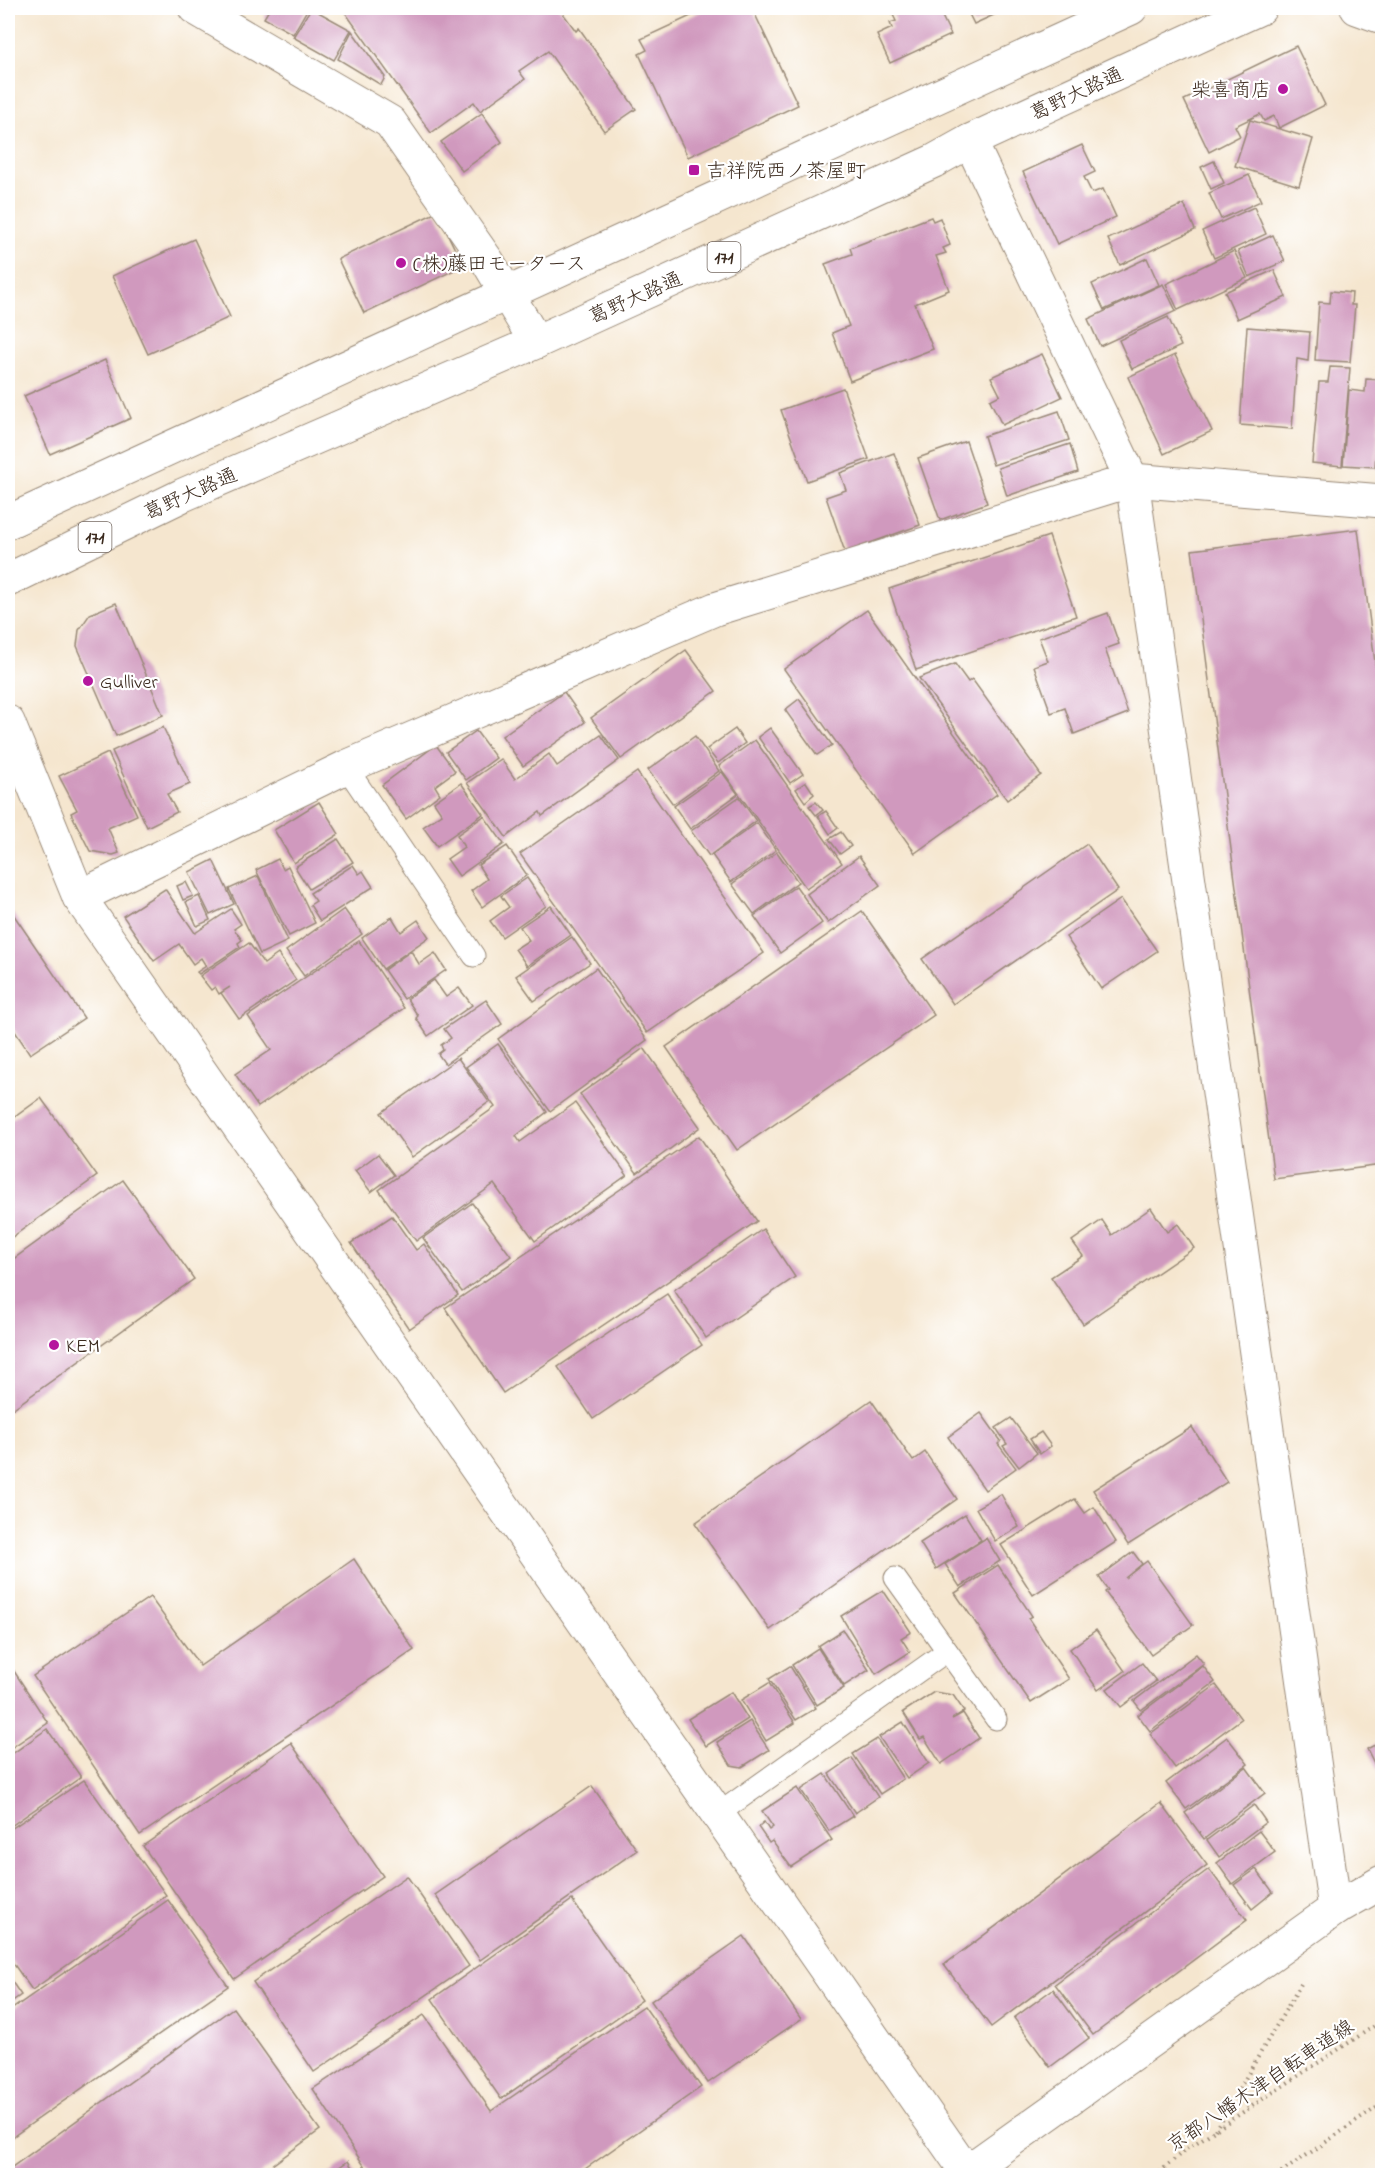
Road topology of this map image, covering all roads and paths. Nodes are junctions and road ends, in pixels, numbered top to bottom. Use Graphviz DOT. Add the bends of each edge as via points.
graph roads {
  1 [pos="195,8"];
  2 [pos="1131,8"];
  3 [pos="1260,8"];
  4 [pos="1357,8"];
  5 [pos="1383,17"];
  6 [pos="970,141"];
  7 [pos="507,294"];
  8 [pos="536,342"];
  9 [pos="1132,480"];
  10 [pos="1383,501"];
  11 [pos="8,522"];
  12 [pos="8,580"];
  13 [pos="8,722"];
  14 [pos="346,767"];
  15 [pos="79,897"];
  16 [pos="474,956"];
  17 [pos="895,1578"];
  18 [pos="947,1651"];
  19 [pos="996,1719"];
  20 [pos="718,1814"];
  21 [pos="1383,1882"];
  22 [pos="1335,1909"];
  23 [pos="1303,1980"];
  24 [pos="1383,2021"];
  25 [pos="1383,2104"];
  26 [pos="1214,2131"];
  27 [pos="964,2173"];
  28 [pos="1155,2175"];
  29 [pos="1276,2175"];
  1 -- 7 [label="main road" via="390,122"];
  2 -- 7 [label="main road"];
  3 -- 6 [label="main road, 葛野大路通 / 171"];
  4 -- 5 [label="main road"];
  6 -- 8 [label="main road, 葛野大路通 / 171" via="934,161"];
  6 -- 9 [label="main road"];
  7 -- 8 [label="main road"];
  7 -- 11 [label="main road"];
  8 -- 12 [label="main road, 葛野大路通 / 171" via="183,495"];
  9 -- 10 [label="main road"];
  9 -- 14 [label="main road" via="715,609"];
  9 -- 22 [label="main road"];
  13 -- 15 [label="main road"];
  14 -- 15 [label="main road"];
  14 -- 16 [label="lane"];
  15 -- 20 [label="main road"];
  17 -- 18 [label="lane"];
  18 -- 19 [label="lane"];
  18 -- 20 [label="lane"];
  20 -- 27 [label="main road"];
  21 -- 22 [label="main road"];
  22 -- 27 [label="main road"];
  23 -- 26 [label="path"];
  24 -- 26 [label="path, 京都八幡木津自転車道線"];
  25 -- 29 [label="path"];
  26 -- 28 [label="path, 京都八幡木津自転車道線"];
}
